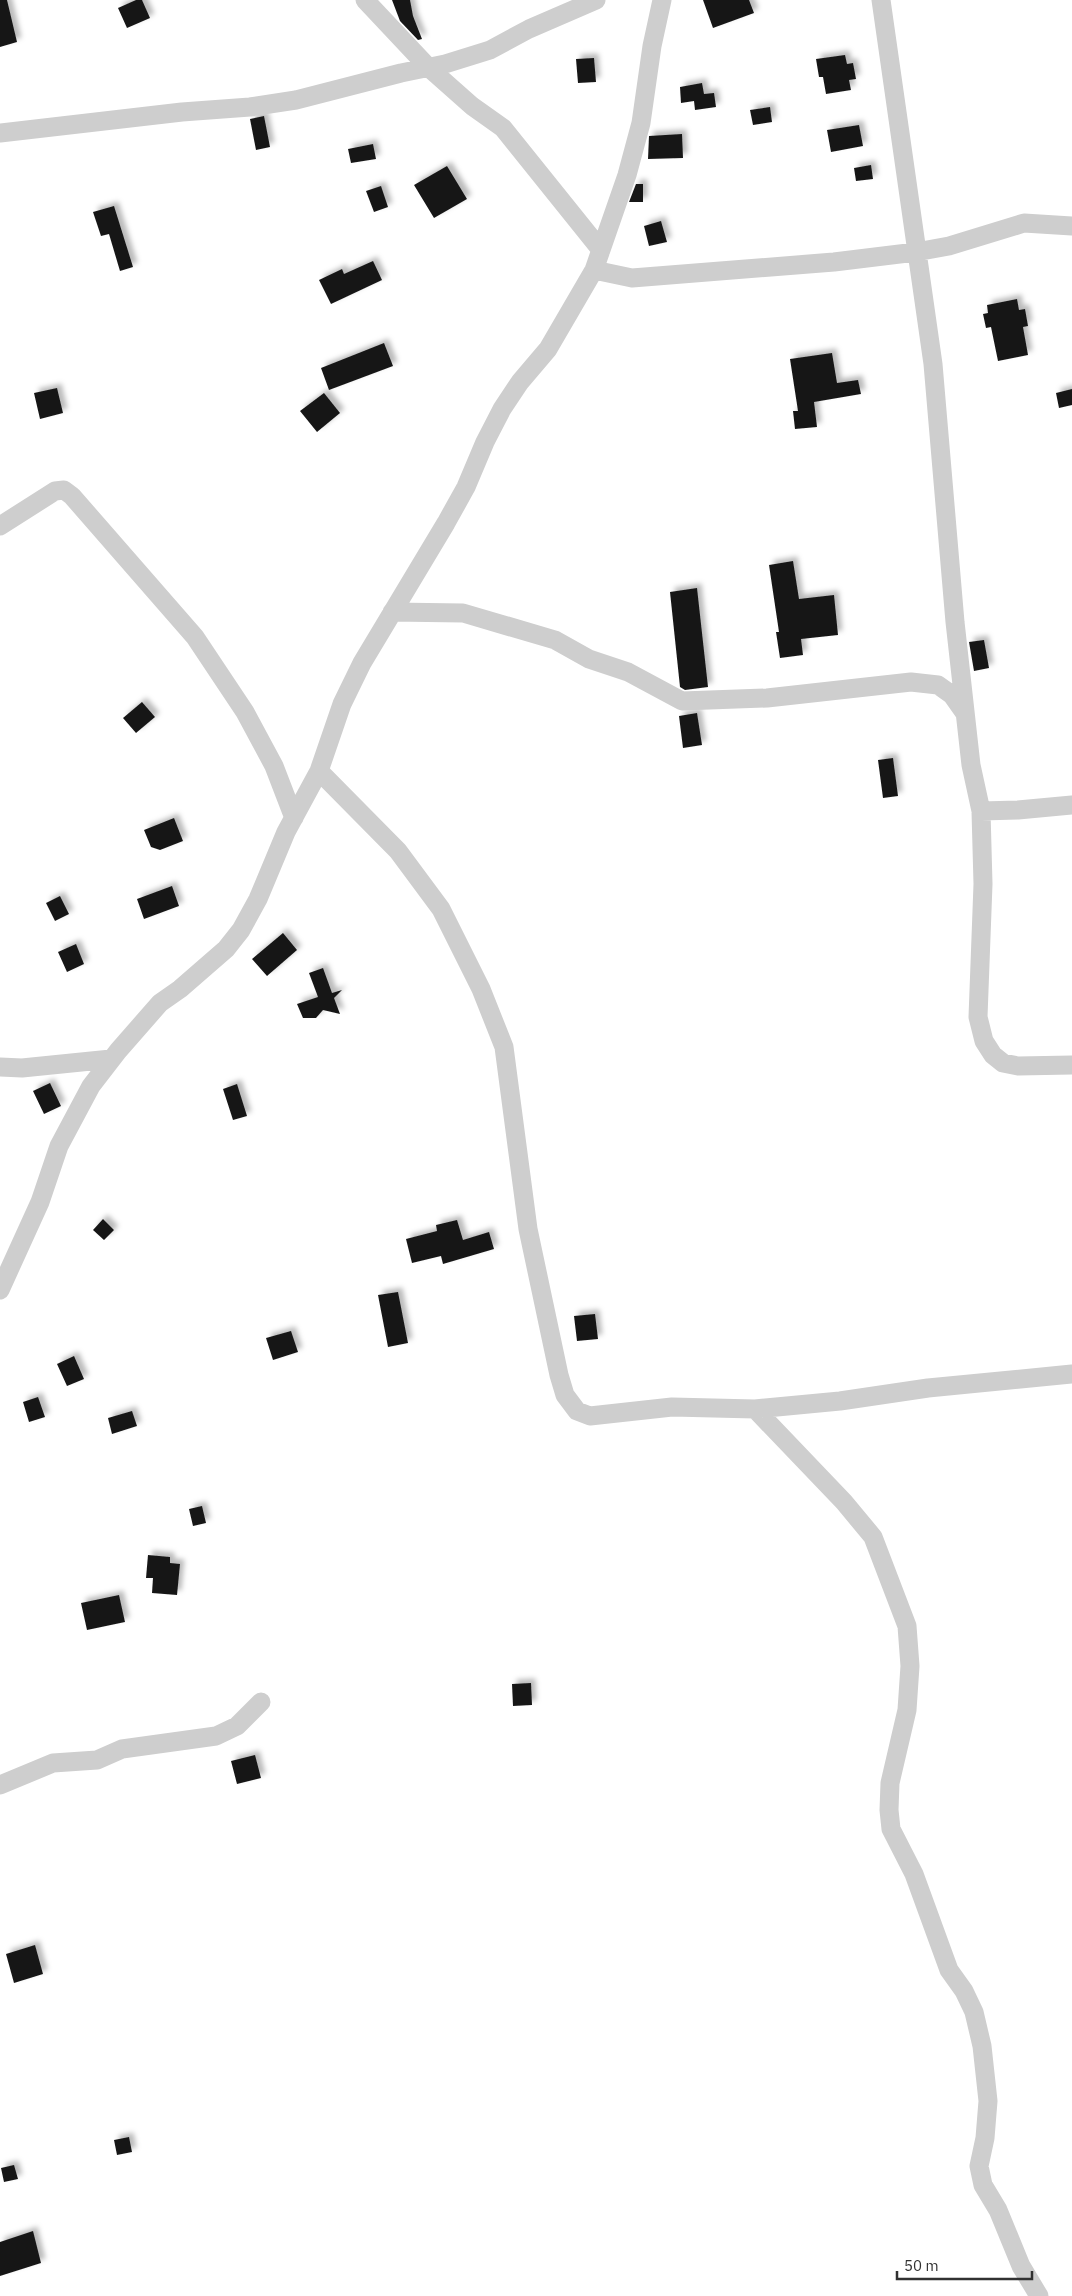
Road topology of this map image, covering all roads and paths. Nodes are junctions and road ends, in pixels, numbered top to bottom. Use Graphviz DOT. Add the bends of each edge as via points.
graph roads {
  1 [pos="365,0"];
  2 [pos="596,0"];
  3 [pos="662,0"];
  4 [pos="882,0"];
  5 [pos="428,68"];
  6 [pos="0,133"];
  7 [pos="1072,226"];
  8 [pos="601,250"];
  9 [pos="916,252"];
  10 [pos="594,270"];
  11 [pos="0,526"];
  12 [pos="392,612"];
  13 [pos="965,713"];
  14 [pos="319,771"];
  15 [pos="1072,805"];
  16 [pos="981,811"];
  17 [pos="294,818"];
  18 [pos="111,1059"];
  19 [pos="1072,1065"];
  20 [pos="0,1066"];
  21 [pos="0,1290"];
  22 [pos="1072,1374"];
  23 [pos="755,1409"];
  24 [pos="261,1702"];
  25 [pos="0,1785"];
  26 [pos="1039,2296"];
  1 -- 5 [label="street"];
  2 -- 5 [label="street" via="490,50"];
  3 -- 8 [label="street" via="642,123"];
  4 -- 9 [label="street"];
  5 -- 6 [label="street" via="296,100 250,107"];
  5 -- 8 [label="street" via="503,128"];
  7 -- 9 [label="street" via="1024,223"];
  8 -- 10 [label="street"];
  9 -- 10 [label="street" via="632,278"];
  9 -- 13 [label="street" via="933,364"];
  10 -- 12 [label="street" via="548,349 502,409 450,516"];
  11 -- 17 [label="street" via="55,491 64,490 72,496 194,637 245,712 274,766"];
  12 -- 13 [label="street" via="463,613 555,640 589,659 628,672 682,701 767,698 911,682 938,684 952,695"];
  12 -- 14 [label="street" via="342,704"];
  13 -- 16 [label="street" via="971,766"];
  14 -- 17 [label="street"];
  14 -- 23 [label="street" via="398,851 441,909 481,989 501,1038 528,1230 565,1395 576,1411 590,1416 672,1407"];
  15 -- 16 [label="street"];
  16 -- 19 [label="street" via="983,884 978,1017 984,1041 1003,1063 1018,1066"];
  17 -- 18 [label="street" via="258,899 236,936 226,949 160,1003"];
  18 -- 20 [label="street" via="22,1068"];
  18 -- 21 [label="street" via="91,1086 58,1146 40,1202"];
  22 -- 23 [label="street"];
  23 -- 26 [label="street" via="873,1537 907,1626 910,1666 907,1710 890,1783 891,1829 914,1874 949,1970 964,1990 974,2012 982,2046 988,2101 979,2166 983,2185 998,2210 1021,2266"];
  24 -- 25 [label="street" via="236,1726 216,1736 122,1749 97,1760 53,1763"];
}
